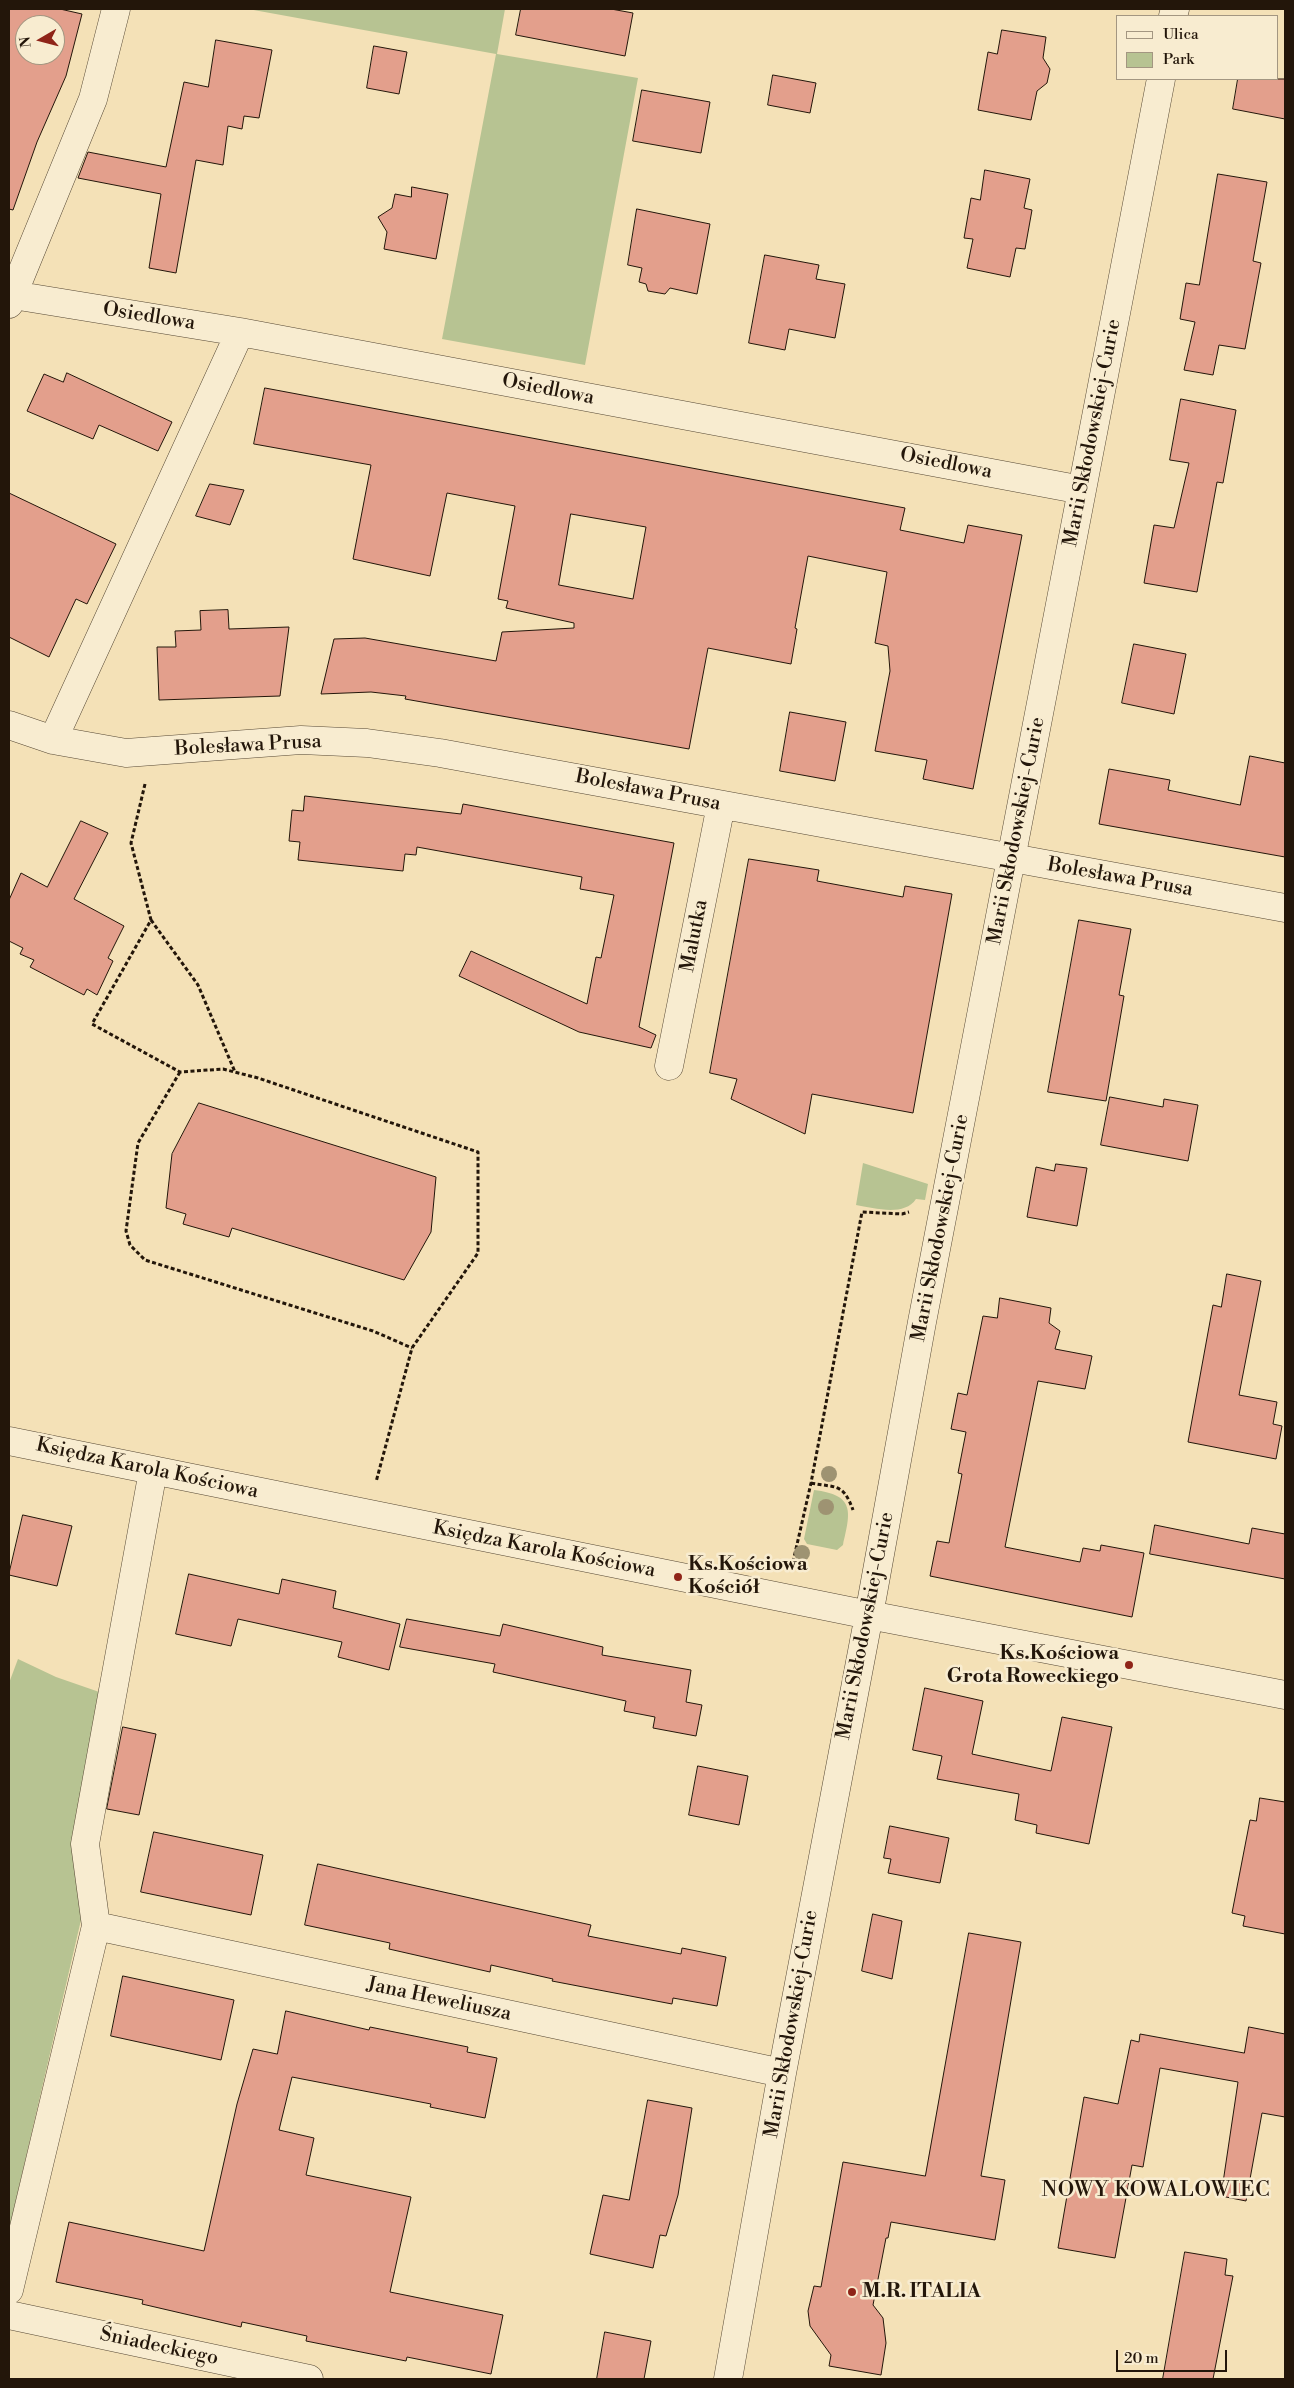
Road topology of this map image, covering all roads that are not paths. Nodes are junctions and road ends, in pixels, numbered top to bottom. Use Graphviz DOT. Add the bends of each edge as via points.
graph roads {
  1 [pos="116,9"];
  2 [pos="1161,80"];
  3 [pos="11,299"];
  4 [pos="240,332"];
  5 [pos="1082,490"];
  6 [pos="9,725"];
  7 [pos="53,740"];
  8 [pos="721,805"];
  9 [pos="1012,858"];
  10 [pos="1285,908"];
  11 [pos="669,1066"];
  12 [pos="9,1441"];
  13 [pos="153,1470"];
  14 [pos="869,1615"];
  15 [pos="1285,1695"];
  16 [pos="96,1926"];
  17 [pos="782,2073"];
  18 [pos="9,2290"];
  19 [pos="9,2314"];
  20 [pos="309,2379"];
  21 [pos="728,2379"];
  1 -- 3 [label="street" via="92,99"];
  2 -- 5 [label="street, Marii Skłodowskiej-Curie"];
  3 -- 4 [label="street, Osiedlowa"];
  4 -- 5 [label="street, Osiedlowa"];
  4 -- 7 [label="street"];
  5 -- 9 [label="street, Marii Skłodowskiej-Curie"];
  6 -- 7 [label="street, Bolesława Prusa"];
  7 -- 8 [label="street, Bolesława Prusa" via="126,753 302,740 367,743 450,754"];
  8 -- 9 [label="street, Bolesława Prusa"];
  8 -- 11 [label="street, Malutka"];
  9 -- 10 [label="street, Bolesława Prusa"];
  9 -- 14 [label="street, Marii Skłodowskiej-Curie"];
  12 -- 13 [label="street, Księdza Karola Kościowa"];
  13 -- 14 [label="street, Księdza Karola Kościowa"];
  13 -- 16 [label="street" via="85,1844"];
  14 -- 15 [label="street, Księdza Karola Kościowa"];
  14 -- 17 [label="street, Marii Skłodowskiej-Curie"];
  16 -- 17 [label="street, Jana Heweliusza"];
  16 -- 18 [label="street"];
  17 -- 21 [label="street, Marii Skłodowskiej-Curie"];
  19 -- 20 [label="street, Śniadeckiego"];
}
